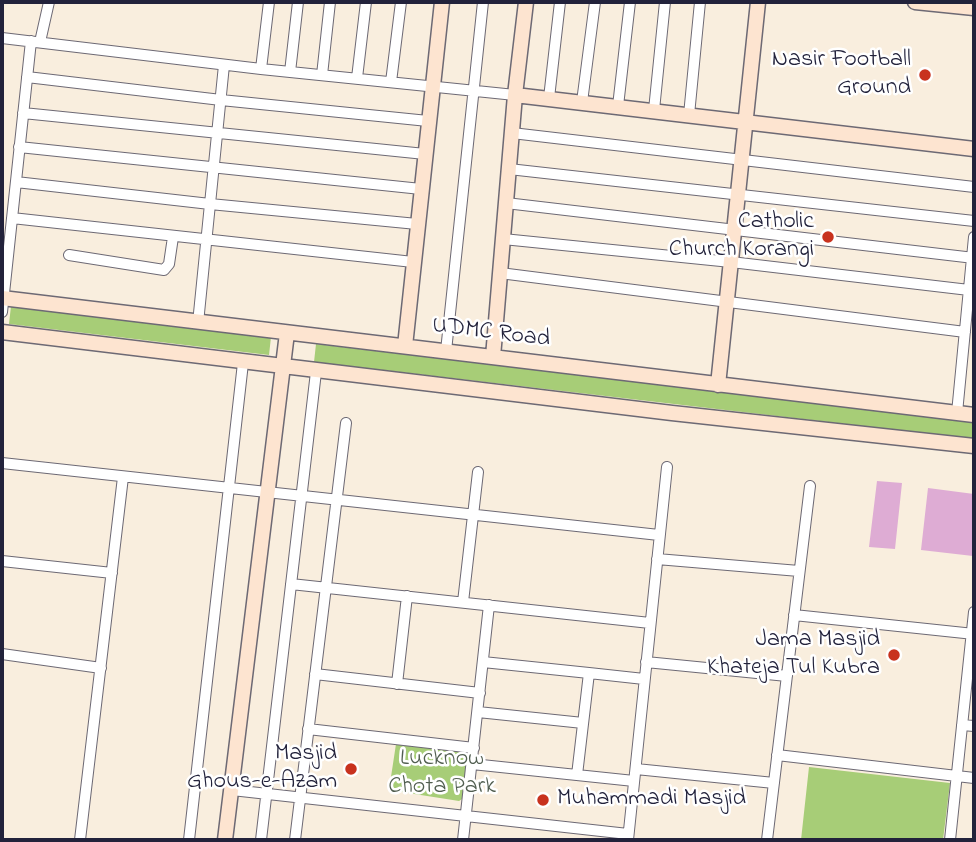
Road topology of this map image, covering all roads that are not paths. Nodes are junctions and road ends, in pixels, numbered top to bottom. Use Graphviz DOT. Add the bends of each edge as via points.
graph roads {
  1 [pos="50,2"];
  2 [pos="269,2"];
  3 [pos="298,2"];
  4 [pos="330,2"];
  5 [pos="366,2"];
  6 [pos="401,2"];
  7 [pos="442,2"];
  8 [pos="483,2"];
  9 [pos="526,2"];
  10 [pos="561,2"];
  11 [pos="595,2"];
  12 [pos="630,2"];
  13 [pos="665,2"];
  14 [pos="701,2"];
  15 [pos="758,2"];
  16 [pos="915,2"];
  17 [pos="974,6"];
  18 [pos="2,38"];
  19 [pos="36,42"];
  20 [pos="224,65"];
  21 [pos="261,69"];
  22 [pos="290,72"];
  23 [pos="322,75"];
  24 [pos="27,77"];
  25 [pos="357,78"];
  26 [pos="391,82"];
  27 [pos="432,87"];
  28 [pos="474,90"];
  29 [pos="515,94"];
  30 [pos="549,98"];
  31 [pos="221,100"];
  32 [pos="582,102"];
  33 [pos="618,106"];
  34 [pos="654,110"];
  35 [pos="23,113"];
  36 [pos="689,114"];
  37 [pos="428,121"];
  38 [pos="746,121"];
  39 [pos="512,133"];
  40 [pos="217,134"];
  41 [pos="19,147"];
  42 [pos="974,149"];
  43 [pos="425,154"];
  44 [pos="742,159"];
  45 [pos="214,169"];
  46 [pos="509,169"];
  47 [pos="16,182"];
  48 [pos="974,187"];
  49 [pos="421,189"];
  50 [pos="738,194"];
  51 [pos="210,204"];
  52 [pos="506,204"];
  53 [pos="12,218"];
  54 [pos="974,221"];
  55 [pos="417,223"];
  56 [pos="734,229"];
  57 [pos="173,237"];
  58 [pos="974,237"];
  59 [pos="503,239"];
  60 [pos="206,240"];
  61 [pos="69,255"];
  62 [pos="973,258"];
  63 [pos="413,262"];
  64 [pos="731,262"];
  65 [pos="500,274"];
  66 [pos="969,290"];
  67 [pos="2,303"];
  68 [pos="726,303"];
  69 [pos="198,323"];
  70 [pos="2,332"];
  71 [pos="287,332"];
  72 [pos="965,332"];
  73 [pos="404,346"];
  74 [pos="446,351"];
  75 [pos="493,357"];
  76 [pos="243,363"];
  77 [pos="283,368"];
  78 [pos="316,372"];
  79 [pos="718,385"];
  80 [pos="957,413"];
  81 [pos="974,415"];
  82 [pos="346,423"];
  83 [pos="974,446"];
  84 [pos="2,463"];
  85 [pos="667,467"];
  86 [pos="478,472"];
  87 [pos="123,477"];
  88 [pos="810,486"];
  89 [pos="229,489"];
  90 [pos="268,494"];
  91 [pos="302,497"];
  92 [pos="336,501"];
  93 [pos="473,516"];
  94 [pos="659,535"];
  95 [pos="657,559"];
  96 [pos="2,561"];
  97 [pos="799,571"];
  98 [pos="112,573"];
  99 [pos="291,584"];
  100 [pos="326,587"];
  101 [pos="407,596"];
  102 [pos="463,602"];
  103 [pos="489,605"];
  104 [pos="974,612"];
  105 [pos="793,615"];
  106 [pos="650,623"];
  107 [pos="973,634"];
  108 [pos="2,654"];
  109 [pos="483,662"];
  110 [pos="646,662"];
  111 [pos="101,668"];
  112 [pos="589,673"];
  113 [pos="315,674"];
  114 [pos="787,676"];
  115 [pos="644,679"];
  116 [pos="397,684"];
  117 [pos="970,685"];
  118 [pos="480,693"];
  119 [pos="478,712"];
  120 [pos="583,723"];
  121 [pos="962,725"];
  122 [pos="974,726"];
  123 [pos="308,729"];
  124 [pos="474,748"];
  125 [pos="777,755"];
  126 [pos="472,764"];
  127 [pos="636,769"];
  128 [pos="577,775"];
  129 [pos="957,776"];
  130 [pos="974,778"];
  131 [pos="634,781"];
  132 [pos="774,783"];
  133 [pos="233,790"];
  134 [pos="266,794"];
  135 [pos="300,798"];
  136 [pos="466,817"];
  137 [pos="570,829"];
  138 [pos="628,837"];
  139 [pos="80,840"];
  140 [pos="189,840"];
  141 [pos="225,840"];
  142 [pos="261,840"];
  143 [pos="295,840"];
  144 [pos="463,840"];
  145 [pos="569,840"];
  146 [pos="767,840"];
  147 [pos="950,840"];
  1 -- 19 [label="street"];
  2 -- 21 [label="street"];
  3 -- 22 [label="street"];
  4 -- 23 [label="street"];
  5 -- 25 [label="street"];
  6 -- 26 [label="street"];
  7 -- 27 [label="street"];
  8 -- 28 [label="street"];
  9 -- 29 [label="street"];
  10 -- 30 [label="street"];
  11 -- 32 [label="street"];
  12 -- 33 [label="street"];
  13 -- 34 [label="street"];
  14 -- 36 [label="street"];
  15 -- 38 [label="street"];
  16 -- 17 [label="street"];
  18 -- 19 [label="street"];
  19 -- 20 [label="street"];
  19 -- 24 [label="street"];
  20 -- 21 [label="street"];
  20 -- 31 [label="street"];
  21 -- 22 [label="street"];
  22 -- 23 [label="street"];
  23 -- 25 [label="street"];
  24 -- 31 [label="street"];
  24 -- 35 [label="street"];
  25 -- 26 [label="street"];
  26 -- 27 [label="street"];
  27 -- 28 [label="street"];
  27 -- 37 [label="street"];
  28 -- 29 [label="street"];
  28 -- 74 [label="street"];
  29 -- 30 [label="street"];
  29 -- 39 [label="street"];
  30 -- 32 [label="street"];
  31 -- 37 [label="street"];
  31 -- 40 [label="street"];
  32 -- 33 [label="street"];
  33 -- 34 [label="street"];
  34 -- 36 [label="street"];
  35 -- 40 [label="street"];
  35 -- 41 [label="street"];
  36 -- 38 [label="street"];
  37 -- 43 [label="street"];
  38 -- 42 [label="street"];
  38 -- 44 [label="street"];
  39 -- 44 [label="street"];
  39 -- 46 [label="street"];
  40 -- 43 [label="street"];
  40 -- 45 [label="street"];
  41 -- 45 [label="street"];
  41 -- 47 [label="street"];
  43 -- 49 [label="street"];
  44 -- 48 [label="street"];
  44 -- 50 [label="street"];
  45 -- 49 [label="street"];
  45 -- 51 [label="street"];
  46 -- 50 [label="street"];
  46 -- 52 [label="street"];
  47 -- 51 [label="street"];
  47 -- 53 [label="street"];
  49 -- 55 [label="street"];
  50 -- 54 [label="street"];
  50 -- 56 [label="street"];
  51 -- 55 [label="street"];
  51 -- 60 [label="street"];
  52 -- 56 [label="street"];
  52 -- 59 [label="street"];
  53 -- 57 [label="street"];
  53 -- 67 [label="street"];
  55 -- 63 [label="street"];
  56 -- 62 [label="street"];
  56 -- 64 [label="street"];
  57 -- 60 [label="street"];
  57 -- 61 [label="street" via="164,270"];
  58 -- 62 [label="street"];
  59 -- 64 [label="street"];
  59 -- 65 [label="street"];
  60 -- 63 [label="street"];
  60 -- 69 [label="street"];
  62 -- 66 [label="street"];
  63 -- 73 [label="street"];
  64 -- 66 [label="street"];
  64 -- 68 [label="street"];
  65 -- 68 [label="street"];
  65 -- 75 [label="street"];
  66 -- 72 [label="street"];
  67 -- 69 [label="street, UDMC Road"];
  68 -- 72 [label="street"];
  68 -- 79 [label="street"];
  69 -- 71 [label="street, UDMC Road"];
  70 -- 76 [label="street"];
  71 -- 73 [label="street, UDMC Road"];
  71 -- 77 [label="street"];
  72 -- 80 [label="street"];
  73 -- 74 [label="street, UDMC Road"];
  74 -- 75 [label="street, UDMC Road"];
  75 -- 79 [label="street, UDMC Road"];
  76 -- 77 [label="street"];
  76 -- 89 [label="street"];
  77 -- 78 [label="street"];
  77 -- 90 [label="street"];
  78 -- 83 [label="street"];
  78 -- 91 [label="street"];
  79 -- 80 [label="street, UDMC Road"];
  80 -- 81 [label="street, UDMC Road"];
  82 -- 92 [label="street"];
  84 -- 87 [label="street"];
  85 -- 94 [label="street"];
  86 -- 93 [label="street"];
  87 -- 89 [label="street"];
  87 -- 98 [label="street"];
  88 -- 97 [label="street"];
  89 -- 90 [label="street"];
  89 -- 140 [label="street"];
  90 -- 91 [label="street"];
  90 -- 133 [label="street"];
  91 -- 92 [label="street"];
  91 -- 99 [label="street"];
  92 -- 93 [label="street"];
  92 -- 100 [label="street"];
  93 -- 94 [label="street"];
  93 -- 102 [label="street"];
  94 -- 95 [label="street"];
  95 -- 97 [label="street"];
  95 -- 106 [label="street"];
  96 -- 98 [label="street"];
  97 -- 105 [label="street"];
  98 -- 111 [label="street"];
  99 -- 100 [label="street"];
  99 -- 134 [label="street"];
  100 -- 101 [label="street"];
  100 -- 113 [label="street"];
  101 -- 102 [label="street"];
  101 -- 116 [label="street"];
  102 -- 103 [label="street"];
  103 -- 106 [label="street"];
  103 -- 109 [label="street"];
  104 -- 107 [label="street"];
  105 -- 107 [label="street"];
  105 -- 114 [label="street"];
  106 -- 110 [label="street"];
  107 -- 117 [label="street"];
  108 -- 111 [label="street"];
  109 -- 112 [label="street"];
  109 -- 118 [label="street"];
  110 -- 114 [label="street"];
  110 -- 115 [label="street"];
  111 -- 139 [label="street"];
  112 -- 115 [label="street"];
  112 -- 120 [label="street"];
  113 -- 116 [label="street"];
  113 -- 123 [label="street"];
  114 -- 125 [label="street"];
  115 -- 127 [label="street"];
  116 -- 118 [label="street"];
  117 -- 121 [label="street"];
  118 -- 119 [label="street"];
  119 -- 120 [label="street"];
  119 -- 124 [label="street"];
  120 -- 128 [label="street"];
  121 -- 122 [label="street"];
  121 -- 129 [label="street"];
  123 -- 124 [label="street"];
  123 -- 135 [label="street"];
  124 -- 126 [label="street"];
  125 -- 129 [label="street"];
  125 -- 132 [label="street"];
  126 -- 128 [label="street"];
  126 -- 136 [label="street"];
  127 -- 131 [label="street"];
  127 -- 132 [label="street"];
  128 -- 131 [label="street"];
  129 -- 130 [label="street"];
  129 -- 147 [label="street"];
  131 -- 138 [label="street"];
  132 -- 146 [label="street"];
  133 -- 134 [label="street"];
  133 -- 141 [label="street"];
  134 -- 135 [label="street"];
  134 -- 142 [label="street"];
  135 -- 136 [label="street"];
  135 -- 143 [label="street"];
  136 -- 137 [label="street"];
  136 -- 144 [label="street"];
  137 -- 138 [label="street"];
  137 -- 145 [label="street"];
}
